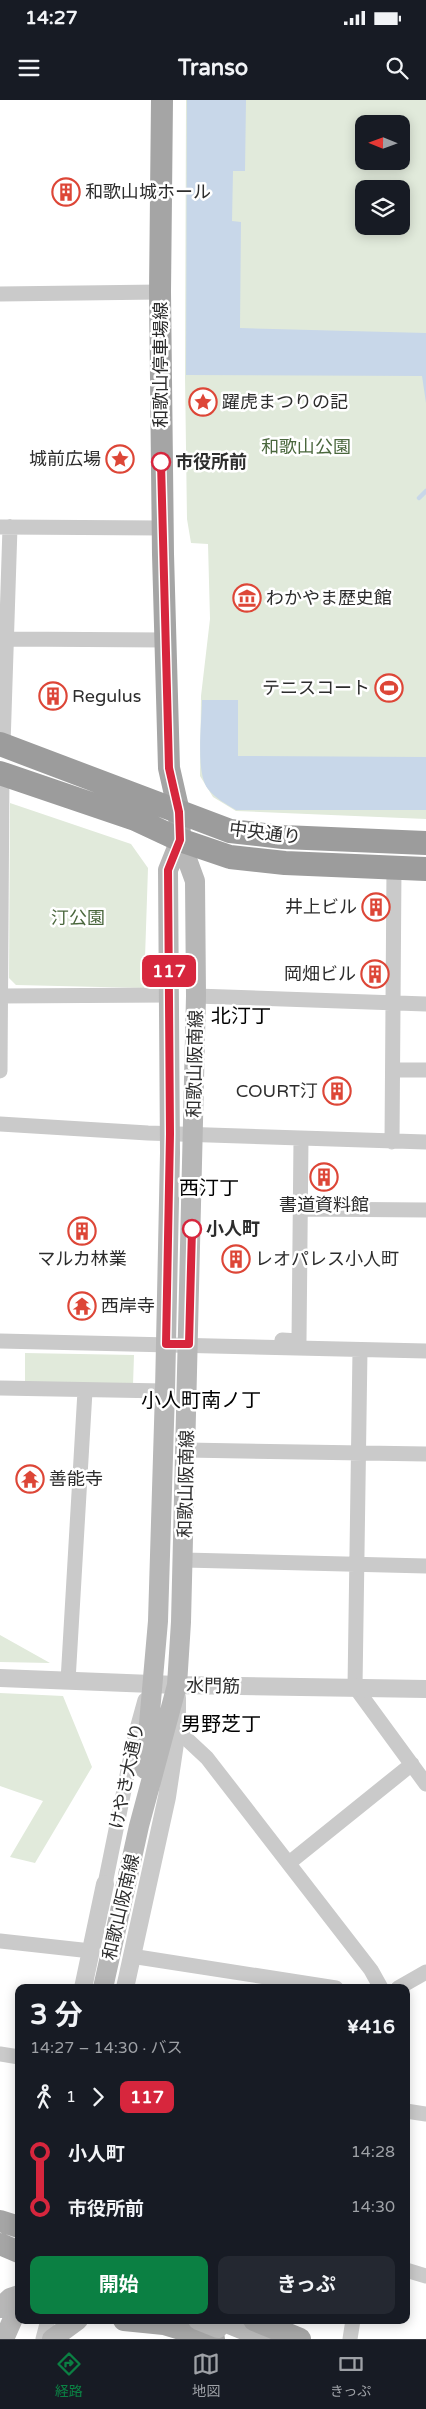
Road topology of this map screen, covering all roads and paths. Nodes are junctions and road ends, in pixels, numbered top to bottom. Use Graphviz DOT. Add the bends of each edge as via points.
graph roads {
  1 [pos="162,100"];
  2 [pos="160,292"];
  3 [pos="0,294"];
  4 [pos="5,527"];
  5 [pos="162,528"];
  6 [pos="7,639"];
  7 [pos="165,640"];
  8 [pos="2,745"];
  9 [pos="1,773"];
  10 [pos="179,812"];
  11 [pos="180,840"];
  12 [pos="426,844"];
  13 [pos="394,868"];
  14 [pos="426,869"];
  15 [pos="169,995"];
  16 [pos="1,996"];
  17 [pos="196,996"];
  18 [pos="392,1004"];
  19 [pos="426,1004"];
  20 [pos="393,1070"];
  21 [pos="426,1070"];
  22 [pos="0,1071"];
  23 [pos="0,1124"];
  24 [pos="170,1134"];
  25 [pos="194,1134"];
  26 [pos="301,1139"];
  27 [pos="392,1142"];
  28 [pos="426,1142"];
  29 [pos="301,1208"];
  30 [pos="426,1210"];
  31 [pos="0,1341"];
  32 [pos="166,1344"];
  33 [pos="189,1344"];
  34 [pos="243,1347"];
  35 [pos="360,1350"];
  36 [pos="426,1351"];
  37 [pos="0,1388"];
  38 [pos="85,1391"];
  39 [pos="165,1391"];
  40 [pos="186,1450"];
  41 [pos="358,1452"];
  42 [pos="426,1454"];
  43 [pos="184,1560"];
  44 [pos="356,1564"];
  45 [pos="426,1566"];
  46 [pos="0,1678"];
  47 [pos="68,1681"];
  48 [pos="153,1684"];
  49 [pos="177,1685"];
  50 [pos="355,1688"];
  51 [pos="426,1689"];
  52 [pos="177,1730"];
  53 [pos="412,1764"];
  54 [pos="426,1784"];
  55 [pos="139,1826"];
  56 [pos="289,1863"];
  57 [pos="105,1884"];
  58 [pos="0,1941"];
  59 [pos="92,1951"];
  60 [pos="131,1956"];
  61 [pos="426,1972"];
  62 [pos="85,1984"];
  63 [pos="104,1984"];
  64 [pos="126,1984"];
  65 [pos="310,1984"];
  66 [pos="379,1984"];
  67 [pos="405,1984"];
  68 [pos="0,2054"];
  69 [pos="15,2056"];
  70 [pos="410,2112"];
  71 [pos="426,2114"];
  72 [pos="0,2221"];
  73 [pos="15,2226"];
  74 [pos="0,2244"];
  75 [pos="15,2250"];
  76 [pos="410,2271"];
  77 [pos="426,2276"];
  78 [pos="15,2296"];
  79 [pos="0,2308"];
  80 [pos="15,2314"];
  81 [pos="47,2324"];
  82 [pos="73,2324"];
  83 [pos="164,2324"];
  84 [pos="263,2324"];
  85 [pos="352,2324"];
  86 [pos="209,2328"];
  87 [pos="282,2332"];
  88 [pos="4,2339"];
  89 [pos="43,2339"];
  90 [pos="52,2339"];
  91 [pos="244,2339"];
  92 [pos="350,2339"];
  1 -- 2 [label="main road, 和歌山停車場線"];
  2 -- 3 [label="street"];
  2 -- 5 [label="main road, 和歌山停車場線"];
  4 -- 5 [label="street"];
  4 -- 6 [label="street"];
  5 -- 7 [label="main road, 和歌山停車場線"];
  6 -- 7 [label="street"];
  6 -- 8 [label="street"];
  7 -- 10 [label="main road, 和歌山停車場線" via="169,768"];
  8 -- 10 [label="highway, 中央通り"];
  9 -- 11 [label="highway, 中央通り" via="135,819"];
  9 -- 16 [label="street"];
  10 -- 11 [label="main road, 和歌山停車場線"];
  10 -- 12 [label="highway, 中央通り" via="230,831"];
  11 -- 13 [label="highway, 中央通り" via="230,857"];
  11 -- 15 [label="main road, 和歌山阪南線" via="168,870"];
  11 -- 17 [label="main road, 和歌山阪南線" via="195,881"];
  13 -- 14 [label="highway, 中央通り"];
  13 -- 18 [label="street"];
  15 -- 16 [label="street"];
  15 -- 24 [label="main road, 和歌山阪南線"];
  16 -- 22 [label="street"];
  17 -- 18 [label="street"];
  17 -- 25 [label="main road, 和歌山阪南線"];
  18 -- 19 [label="street"];
  18 -- 20 [label="street"];
  20 -- 21 [label="street"];
  20 -- 27 [label="street"];
  23 -- 24 [label="street"];
  24 -- 25 [label="street"];
  24 -- 32 [label="main road, 和歌山阪南線"];
  25 -- 26 [label="street"];
  25 -- 33 [label="main road, 和歌山阪南線"];
  26 -- 27 [label="street"];
  26 -- 29 [label="street"];
  27 -- 28 [label="street"];
  29 -- 30 [label="street"];
  29 -- 34 [label="street" via="299,1341 263,1340"];
  31 -- 32 [label="street"];
  32 -- 33 [label="street"];
  32 -- 39 [label="main road, 和歌山阪南線"];
  33 -- 34 [label="street"];
  33 -- 40 [label="main road, 和歌山阪南線"];
  34 -- 35 [label="street"];
  35 -- 36 [label="street"];
  35 -- 41 [label="street"];
  37 -- 38 [label="street"];
  38 -- 39 [label="street"];
  38 -- 47 [label="street"];
  39 -- 48 [label="main road, 和歌山阪南線"];
  40 -- 41 [label="street"];
  40 -- 43 [label="main road, 和歌山阪南線"];
  41 -- 42 [label="street"];
  41 -- 44 [label="street"];
  43 -- 44 [label="street"];
  43 -- 49 [label="main road, 和歌山阪南線"];
  44 -- 45 [label="street"];
  44 -- 50 [label="street"];
  46 -- 47 [label="street, 水門筋"];
  47 -- 48 [label="street, 水門筋"];
  48 -- 49 [label="street, 水門筋"];
  48 -- 55 [label="main road, 和歌山阪南線"];
  48 -- 57 [label="street, けやき大通り" via="143,1705 135,1736"];
  49 -- 50 [label="street, 水門筋"];
  49 -- 52 [label="street"];
  49 -- 55 [label="main road, 和歌山阪南線"];
  50 -- 51 [label="street, 水門筋"];
  50 -- 53 [label="street"];
  52 -- 56 [label="street" via="207,1758"];
  52 -- 60 [label="street"];
  53 -- 54 [label="street"];
  53 -- 56 [label="street"];
  55 -- 63 [label="main road, 和歌山阪南線"];
  56 -- 66 [label="street"];
  57 -- 59 [label="street, けやき大通り"];
  58 -- 59 [label="street"];
  59 -- 62 [label="street, けやき大通り"];
  60 -- 64 [label="street"];
  60 -- 65 [label="street"];
  61 -- 67 [label="street"];
  68 -- 69 [label="street"];
  70 -- 71 [label="street"];
  72 -- 73 [label="main road"];
  74 -- 75 [label="main road"];
  76 -- 77 [label="street"];
  78 -- 79 [label="main road"];
  80 -- 88 [label="main road"];
  81 -- 89 [label="street"];
  82 -- 90 [label="main road"];
  83 -- 86 [label="main road"];
  84 -- 87 [label="main road"];
  85 -- 92 [label="street"];
  86 -- 87 [label="main road"];
  86 -- 91 [label="main road"];
}
